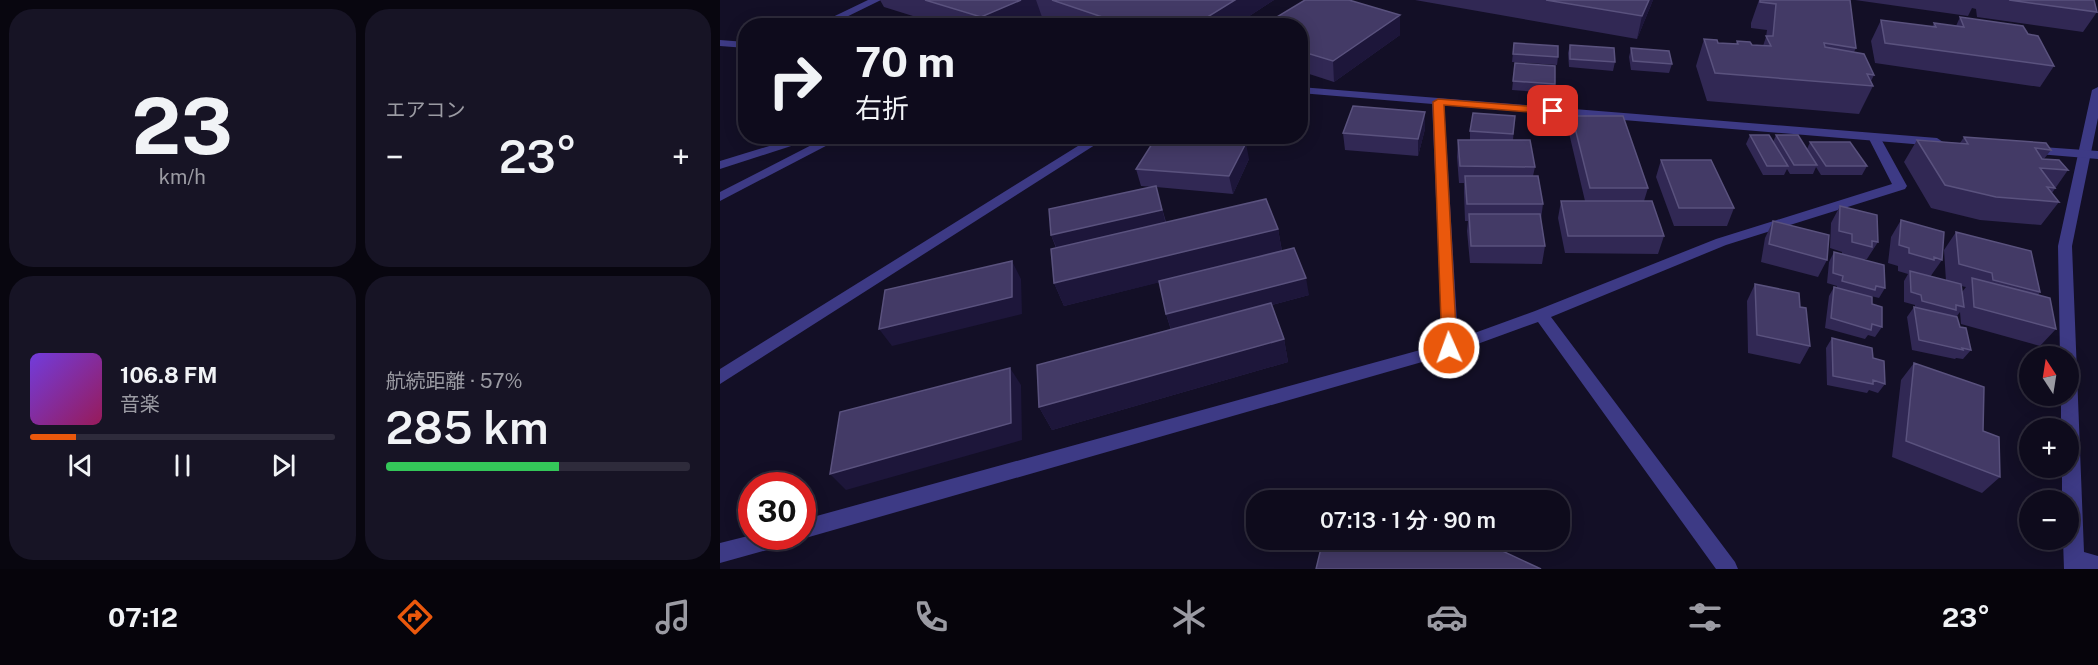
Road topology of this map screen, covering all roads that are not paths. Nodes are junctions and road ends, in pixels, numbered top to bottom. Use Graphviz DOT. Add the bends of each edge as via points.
graph roads {
  1 [pos="876,0"];
  2 [pos="837,18"];
  3 [pos="720,43"];
  4 [pos="738,44"];
  5 [pos="2098,90"];
  6 [pos="1308,91"];
  7 [pos="1438,102"];
  8 [pos="2095,119"];
  9 [pos="1874,137"];
  10 [pos="1944,143"];
  11 [pos="790,144"];
  12 [pos="823,144"];
  13 [pos="1090,144"];
  14 [pos="2014,149"];
  15 [pos="2092,155"];
  16 [pos="720,165"];
  17 [pos="720,197"];
  18 [pos="1540,315"];
  19 [pos="1449,348"];
  20 [pos="720,377"];
  21 [pos="816,526"];
  22 [pos="738,548"];
  23 [pos="720,553"];
  24 [pos="2074,564"];
  25 [pos="2098,566"];
  26 [pos="1728,569"];
  1 -- 2 [label="street"];
  3 -- 4 [label="street"];
  5 -- 8 [label="street"];
  6 -- 7 [label="street"];
  7 -- 9 [label="street"];
  7 -- 19 [label="street"];
  8 -- 15 [label="street"];
  9 -- 10 [label="street"];
  9 -- 18 [label="street" via="1900,186 1721,242"];
  11 -- 16 [label="street"];
  12 -- 17 [label="street"];
  13 -- 20 [label="street"];
  14 -- 15 [label="street"];
  15 -- 24 [label="street" via="2066,246"];
  18 -- 19 [label="street"];
  18 -- 26 [label="street"];
  19 -- 21 [label="street"];
  22 -- 23 [label="street"];
  24 -- 25 [label="street"];
}
